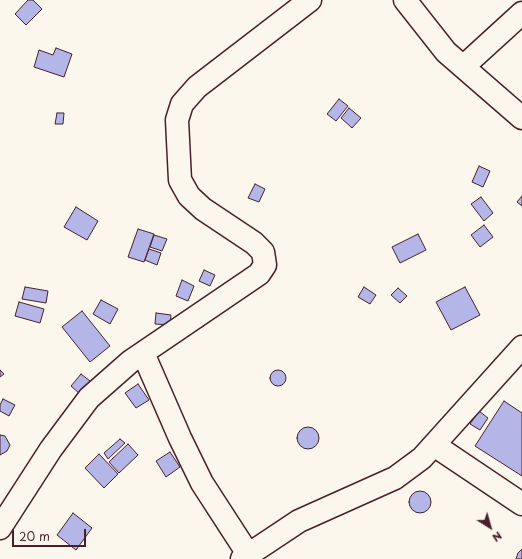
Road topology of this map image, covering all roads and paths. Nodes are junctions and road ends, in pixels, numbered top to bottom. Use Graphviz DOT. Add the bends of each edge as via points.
graph roads {
  1 [pos="310,0"];
  2 [pos="405,0"];
  3 [pos="522,13"];
  4 [pos="464,66"];
  5 [pos="522,118"];
  6 [pos="522,347"];
  7 [pos="143,353"];
  8 [pos="434,445"];
  9 [pos="522,504"];
  10 [pos="0,528"];
  11 [pos="245,556"];
  1 -- 7 [label="street" via="197,87 182,104 177,120 180,180 189,196 202,210 254,243 263,252 265,265 259,274"];
  2 -- 4 [label="street" via="446,52"];
  3 -- 4 [label="street"];
  4 -- 5 [label="street"];
  6 -- 8 [label="street"];
  7 -- 10 [label="street" via="89,398"];
  7 -- 11 [label="street" via="202,483"];
  8 -- 9 [label="street"];
  8 -- 11 [label="street" via="422,458 395,478 299,521"];
}
